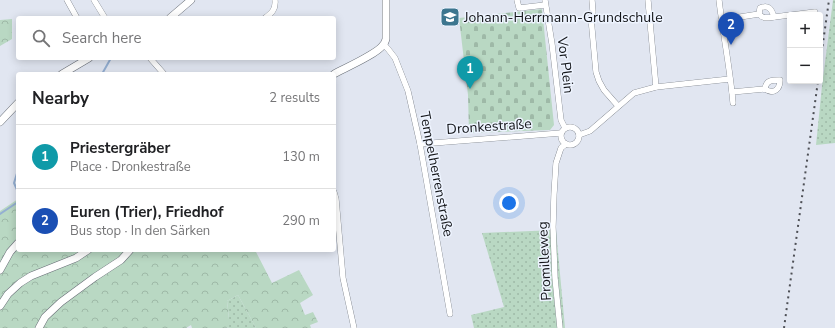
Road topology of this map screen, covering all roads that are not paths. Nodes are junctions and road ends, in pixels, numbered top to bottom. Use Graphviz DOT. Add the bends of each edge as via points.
graph roads {
  1 [pos="67,0"];
  2 [pos="94,0"];
  3 [pos="191,0"];
  4 [pos="275,0"];
  5 [pos="386,0"];
  6 [pos="517,0"];
  7 [pos="592,0"];
  8 [pos="648,0"];
  9 [pos="719,0"];
  10 [pos="545,2"];
  11 [pos="758,14"];
  12 [pos="787,15"];
  13 [pos="77,16"];
  14 [pos="104,16"];
  15 [pos="172,16"];
  16 [pos="268,16"];
  17 [pos="774,17"];
  18 [pos="721,20"];
  19 [pos="385,42"];
  20 [pos="86,60"];
  21 [pos="152,60"];
  22 [pos="65,72"];
  23 [pos="162,72"];
  24 [pos="336,73"];
  25 [pos="730,79"];
  26 [pos="656,88"];
  27 [pos="765,89"];
  28 [pos="732,92"];
  29 [pos="733,103"];
  30 [pos="16,105"];
  31 [pos="618,106"];
  32 [pos="0,122"];
  33 [pos="565,128"];
  34 [pos="561,133"];
  35 [pos="580,135"];
  36 [pos="420,144"];
  37 [pos="566,144"];
  38 [pos="336,199"];
  39 [pos="16,245"];
  40 [pos="85,252"];
  41 [pos="128,252"];
  42 [pos="0,270"];
  43 [pos="0,306"];
  44 [pos="450,314"];
  45 [pos="39,328"];
  46 [pos="354,328"];
  47 [pos="560,328"];
  1 -- 13 [label="street"];
  2 -- 14 [label="street"];
  3 -- 15 [label="street"];
  4 -- 16 [label="street" via="276,6"];
  5 -- 19 [label="street"];
  6 -- 10 [label="street, Vor Plein" via="519,8"];
  7 -- 31 [label="street" via="596,72 604,90"];
  8 -- 26 [label="street"];
  9 -- 18 [label="street"];
  10 -- 33 [label="street, Vor Plein" via="561,120"];
  11 -- 17 [label="street" via="762,18"];
  11 -- 17 [label="street" via="760,8 767,6 772,10"];
  11 -- 18 [label="street"];
  12 -- 17 [label="street"];
  18 -- 25 [label="street"];
  19 -- 24 [label="street" via="371,54"];
  19 -- 36 [label="street, Tempelherrenstraße" via="408,91"];
  20 -- 22 [label="street"];
  21 -- 23 [label="street"];
  25 -- 26 [label="street"];
  25 -- 28 [label="street"];
  26 -- 31 [label="street" via="634,93"];
  27 -- 28 [label="street"];
  28 -- 29 [label="street"];
  30 -- 32 [label="street"];
  31 -- 35 [label="street" via="590,131"];
  33 -- 34 [label="street"];
  33 -- 35 [label="street" via="576,128"];
  34 -- 36 [label="street, Dronkestraße"];
  34 -- 37 [label="street"];
  35 -- 37 [label="street" via="576,143"];
  36 -- 44 [label="street, Tempelherrenstraße"];
  37 -- 47 [label="street, Promilleweg" via="561,148 557,158 554,194 554,278"];
  38 -- 46 [label="street" via="343,278"];
  39 -- 42 [label="street"];
  40 -- 43 [label="street" via="31,276 8,294"];
  41 -- 45 [label="street" via="121,260 61,302"];
}
